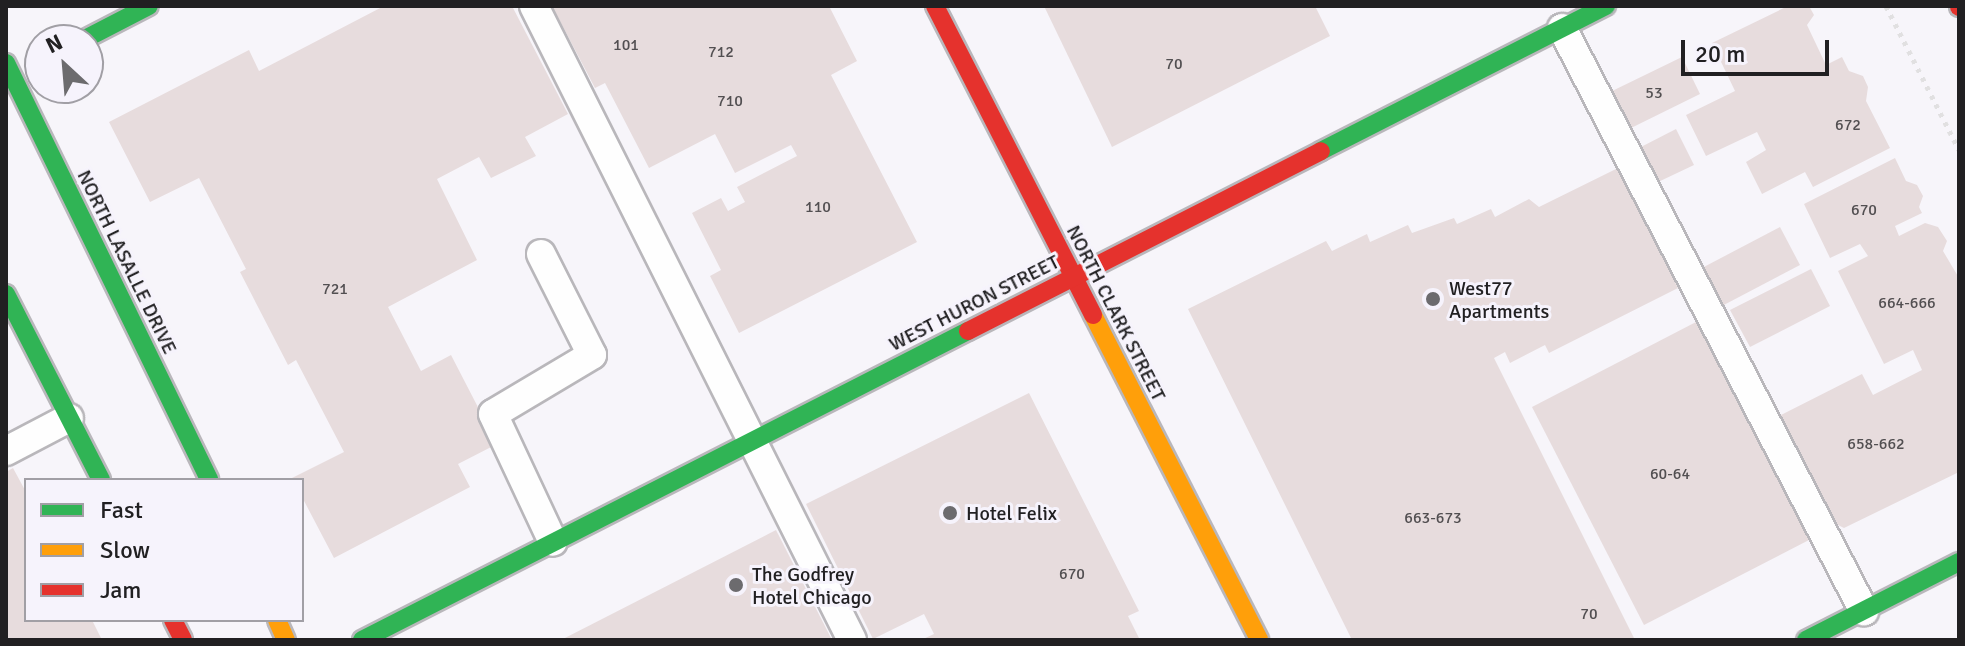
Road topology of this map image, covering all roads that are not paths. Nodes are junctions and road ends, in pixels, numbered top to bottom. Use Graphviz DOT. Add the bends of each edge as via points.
graph roads {
  1 [pos="149,6"];
  2 [pos="534,6"];
  3 [pos="935,6"];
  4 [pos="1606,6"];
  5 [pos="1562,28"];
  6 [pos="104,29"];
  7 [pos="13,72"];
  8 [pos="541,254"];
  9 [pos="1073,278"];
  10 [pos="6,294"];
  11 [pos="69,418"];
  12 [pos="752,442"];
  13 [pos="6,451"];
  14 [pos="100,478"];
  15 [pos="208,478"];
  16 [pos="553,542"];
  17 [pos="1959,562"];
  18 [pos="1864,611"];
  19 [pos="174,622"];
  20 [pos="183,640"];
  21 [pos="362,640"];
  22 [pos="852,640"];
  23 [pos="1259,640"];
  24 [pos="1806,640"];
  1 -- 6 [label="street"];
  2 -- 12 [label="lane"];
  3 -- 9 [label="street, NORTH CLARK STREET"];
  4 -- 5 [label="street, WEST HURON STREET"];
  5 -- 9 [label="street, WEST HURON STREET"];
  5 -- 18 [label="lane"];
  7 -- 15 [label="street, NORTH LASALLE DRIVE"];
  8 -- 16 [label="lane" via="592,355 493,414"];
  9 -- 12 [label="street, WEST HURON STREET"];
  9 -- 23 [label="street, NORTH CLARK STREET"];
  10 -- 11 [label="street"];
  11 -- 13 [label="lane"];
  11 -- 14 [label="street"];
  12 -- 16 [label="street, WEST HURON STREET"];
  12 -- 22 [label="lane"];
  16 -- 21 [label="street, WEST HURON STREET"];
  17 -- 18 [label="street"];
  18 -- 24 [label="street"];
  19 -- 20 [label="street"];
}
